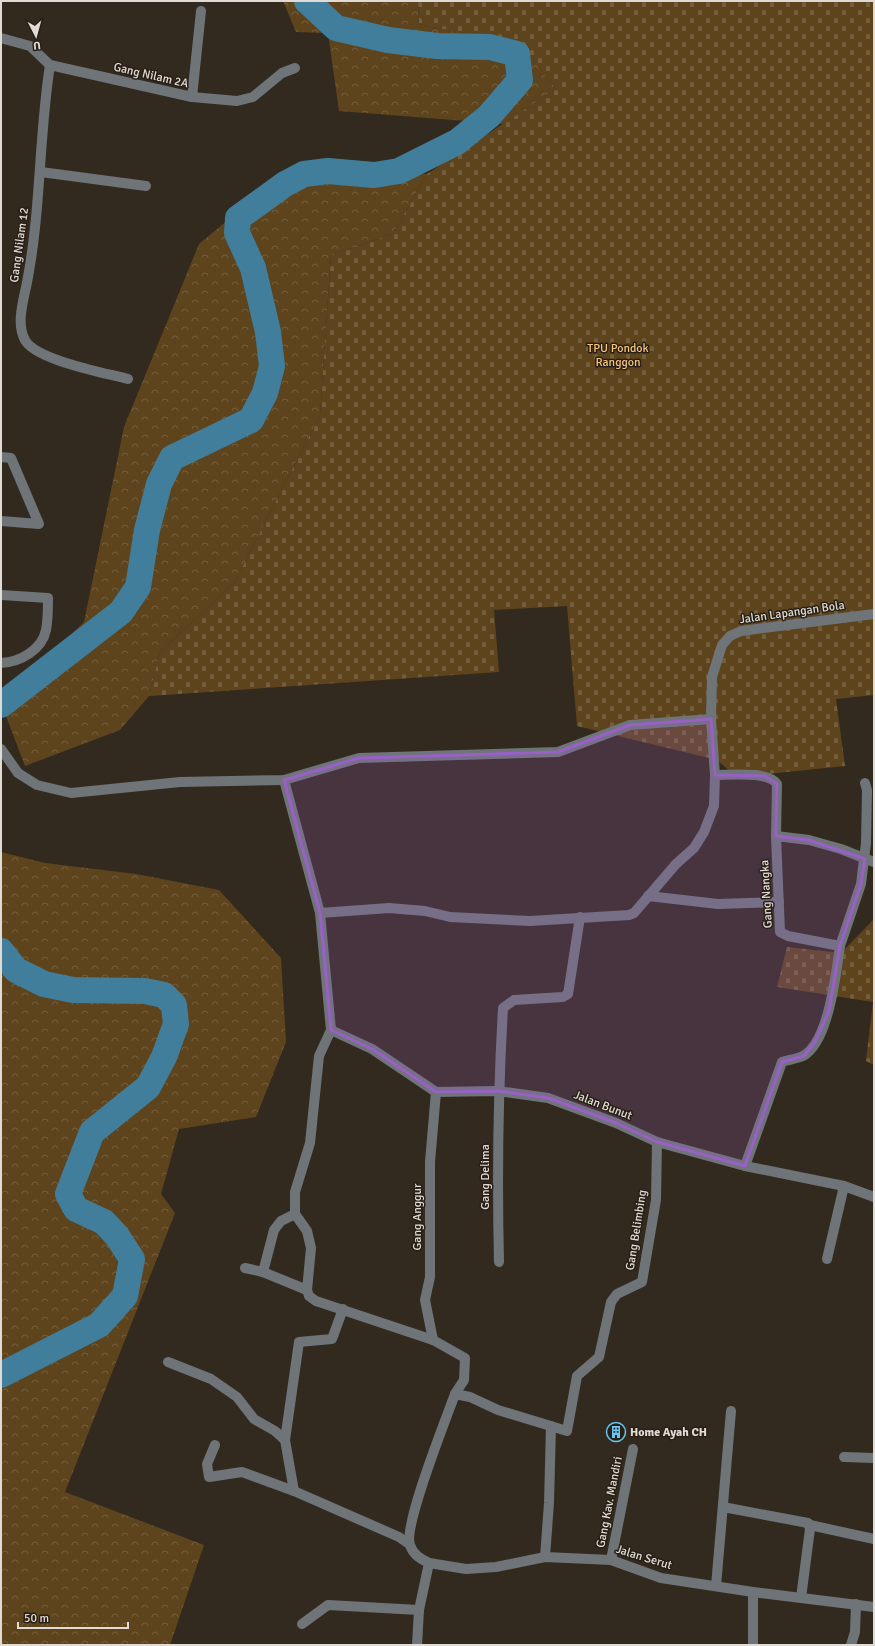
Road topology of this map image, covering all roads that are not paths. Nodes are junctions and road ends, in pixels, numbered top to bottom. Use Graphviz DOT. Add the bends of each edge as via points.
graph roads {
  1 [pos="201,11"];
  2 [pos="1,38"];
  3 [pos="50,65"];
  4 [pos="295,68"];
  5 [pos="192,97"];
  6 [pos="40,172"];
  7 [pos="146,186"];
  8 [pos="128,379"];
  9 [pos="1,457"];
  10 [pos="1,521"];
  11 [pos="1,595"];
  12 [pos="874,614"];
  13 [pos="1,663"];
  14 [pos="711,719"];
  15 [pos="1,749"];
  16 [pos="715,775"];
  17 [pos="284,780"];
  18 [pos="865,782"];
  19 [pos="776,836"];
  20 [pos="869,860"];
  21 [pos="648,896"];
  22 [pos="779,902"];
  23 [pos="320,913"];
  24 [pos="580,917"];
  25 [pos="840,946"];
  26 [pos="331,1030"];
  27 [pos="498,1091"];
  28 [pos="436,1092"];
  29 [pos="657,1142"];
  30 [pos="745,1166"];
  31 [pos="844,1186"];
  32 [pos="874,1197"];
  33 [pos="295,1214"];
  34 [pos="827,1259"];
  35 [pos="499,1262"];
  36 [pos="245,1268"];
  37 [pos="263,1272"];
  38 [pos="307,1290"];
  39 [pos="342,1309"];
  40 [pos="433,1340"];
  41 [pos="168,1362"];
  42 [pos="455,1394"];
  43 [pos="731,1411"];
  44 [pos="551,1426"];
  45 [pos="285,1440"];
  46 [pos="215,1445"];
  47 [pos="633,1449"];
  48 [pos="844,1457"];
  49 [pos="874,1458"];
  50 [pos="294,1491"];
  51 [pos="723,1508"];
  52 [pos="810,1525"];
  53 [pos="874,1539"];
  54 [pos="409,1544"];
  55 [pos="545,1557"];
  56 [pos="611,1560"];
  57 [pos="429,1563"];
  58 [pos="716,1586"];
  59 [pos="753,1592"];
  60 [pos="801,1598"];
  61 [pos="856,1604"];
  62 [pos="874,1607"];
  63 [pos="419,1610"];
  64 [pos="302,1624"];
  65 [pos="417,1645"];
  66 [pos="753,1645"];
  67 [pos="851,1645"];
  1 -- 5 [label="street"];
  2 -- 3 [label="street" via="30,46"];
  3 -- 5 [label="street, Gang Nilam 2A"];
  3 -- 6 [label="street, Gang Nilam 12"];
  4 -- 5 [label="street, Gang Nilam 2A" via="282,73 253,97 237,101"];
  6 -- 7 [label="street"];
  6 -- 8 [label="street, Gang Nilam 12" via="32,254 21,317 21,329 25,340 31,348 41,354"];
  9 -- 10 [label="street" via="11,458 39,524"];
  11 -- 13 [label="street" via="48,598 46,631 39,643 30,653 19,659"];
  12 -- 14 [label="street, Jalan Lapangan Bola" via="741,632 730,636 722,645 712,677"];
  14 -- 16 [label="street"];
  14 -- 17 [label="street" via="630,725 558,752 359,758"];
  15 -- 17 [label="street" via="18,773 37,785 71,793 180,782"];
  16 -- 19 [label="street, Gang Nangka" via="765,776 774,779 778,784"];
  16 -- 21 [label="street" via="714,806 704,832 694,848"];
  17 -- 23 [label="street"];
  18 -- 20 [label="street"];
  19 -- 20 [label="street" via="841,848"];
  19 -- 22 [label="street, Gang Nangka"];
  20 -- 25 [label="street"];
  21 -- 22 [label="street" via="718,904"];
  21 -- 24 [label="street" via="634,913 629,915"];
  22 -- 25 [label="street, Gang Nangka" via="780,932 783,935"];
  23 -- 24 [label="street" via="389,908 450,916 530,921"];
  23 -- 26 [label="street"];
  24 -- 27 [label="street, Gang Delima" via="568,994 563,997 514,1000 503,1008"];
  25 -- 30 [label="street" via="829,1011 822,1029 804,1056 782,1062"];
  26 -- 28 [label="street" via="372,1050"];
  26 -- 33 [label="street" via="319,1056 310,1143 295,1192"];
  27 -- 28 [label="street, Jalan Bunut"];
  27 -- 29 [label="street, Jalan Bunut" via="548,1098 616,1122"];
  27 -- 35 [label="street, Gang Delima"];
  28 -- 40 [label="street, Gang Anggur" via="430,1162 430,1277 425,1300"];
  29 -- 30 [label="street, Jalan Bunut"];
  29 -- 44 [label="street, Gang Belimbing" via="656,1200 642,1282 617,1294 611,1302 599,1357 577,1376 567,1431"];
  30 -- 31 [label="street, Jalan Bunut"];
  31 -- 32 [label="street, Jalan Bunut"];
  31 -- 34 [label="street"];
  33 -- 37 [label="street" via="281,1221 274,1230"];
  33 -- 38 [label="street" via="307,1231 311,1248"];
  36 -- 37 [label="street"];
  37 -- 38 [label="street"];
  38 -- 39 [label="street" via="309,1296 316,1301"];
  39 -- 40 [label="street"];
  39 -- 45 [label="street" via="332,1339 299,1342"];
  40 -- 42 [label="street" via="465,1358 464,1380"];
  41 -- 45 [label="street" via="211,1379 237,1397 254,1419"];
  42 -- 44 [label="street"];
  42 -- 54 [label="street" via="412,1514"];
  43 -- 51 [label="street"];
  44 -- 55 [label="street"];
  45 -- 50 [label="street"];
  46 -- 50 [label="street" via="207,1464 209,1477 242,1472"];
  47 -- 56 [label="street, Gang Kav. Mandiri"];
  48 -- 49 [label="street"];
  50 -- 54 [label="street" via="399,1537"];
  51 -- 52 [label="street"];
  51 -- 58 [label="street"];
  52 -- 53 [label="street"];
  52 -- 60 [label="street"];
  54 -- 57 [label="street" via="416,1556"];
  55 -- 56 [label="street, Jalan Serut"];
  55 -- 57 [label="street, Jalan Serut" via="496,1567 466,1569"];
  56 -- 58 [label="street, Jalan Serut" via="661,1578"];
  57 -- 63 [label="street"];
  58 -- 59 [label="street, Jalan Serut"];
  59 -- 60 [label="street, Jalan Serut"];
  59 -- 66 [label="street"];
  60 -- 61 [label="street, Jalan Serut"];
  61 -- 62 [label="street, Jalan Serut"];
  61 -- 67 [label="street" via="855,1632"];
  63 -- 64 [label="street" via="328,1605"];
  63 -- 65 [label="street"];
}
